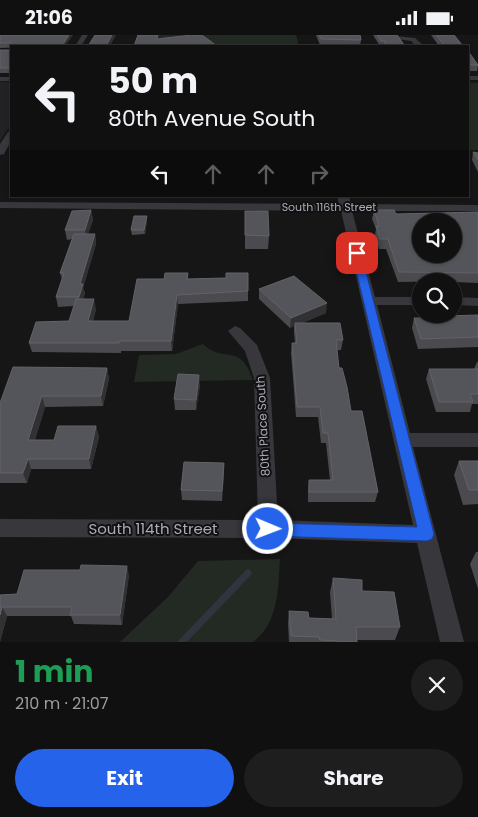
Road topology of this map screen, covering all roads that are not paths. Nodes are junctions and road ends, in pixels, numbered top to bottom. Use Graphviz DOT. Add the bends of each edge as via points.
graph roads {
  1 [pos="389,36"];
  2 [pos="419,45"];
  3 [pos="10,137"];
  4 [pos="0,153"];
  5 [pos="344,202"];
  6 [pos="0,205"];
  7 [pos="478,208"];
  8 [pos="368,301"];
  9 [pos="412,301"];
  10 [pos="462,301"];
  11 [pos="478,302"];
  12 [pos="235,331"];
  13 [pos="403,440"];
  14 [pos="478,440"];
  15 [pos="0,528"];
  16 [pos="268,529"];
  17 [pos="427,534"];
  18 [pos="452,642"];
  1 -- 2 [label="street" via="413,39"];
  3 -- 4 [label="street"];
  5 -- 6 [label="street, South 116th Street"];
  5 -- 7 [label="street, South 116th Street"];
  5 -- 8 [label="street"];
  8 -- 9 [label="street"];
  8 -- 13 [label="street"];
  10 -- 11 [label="street"];
  12 -- 16 [label="street, 80th Place South" via="252,349 262,378"];
  13 -- 14 [label="street"];
  13 -- 17 [label="street"];
  15 -- 16 [label="street, South 114th Street"];
  16 -- 17 [label="street, South 114th Street"];
  17 -- 18 [label="street"];
}
